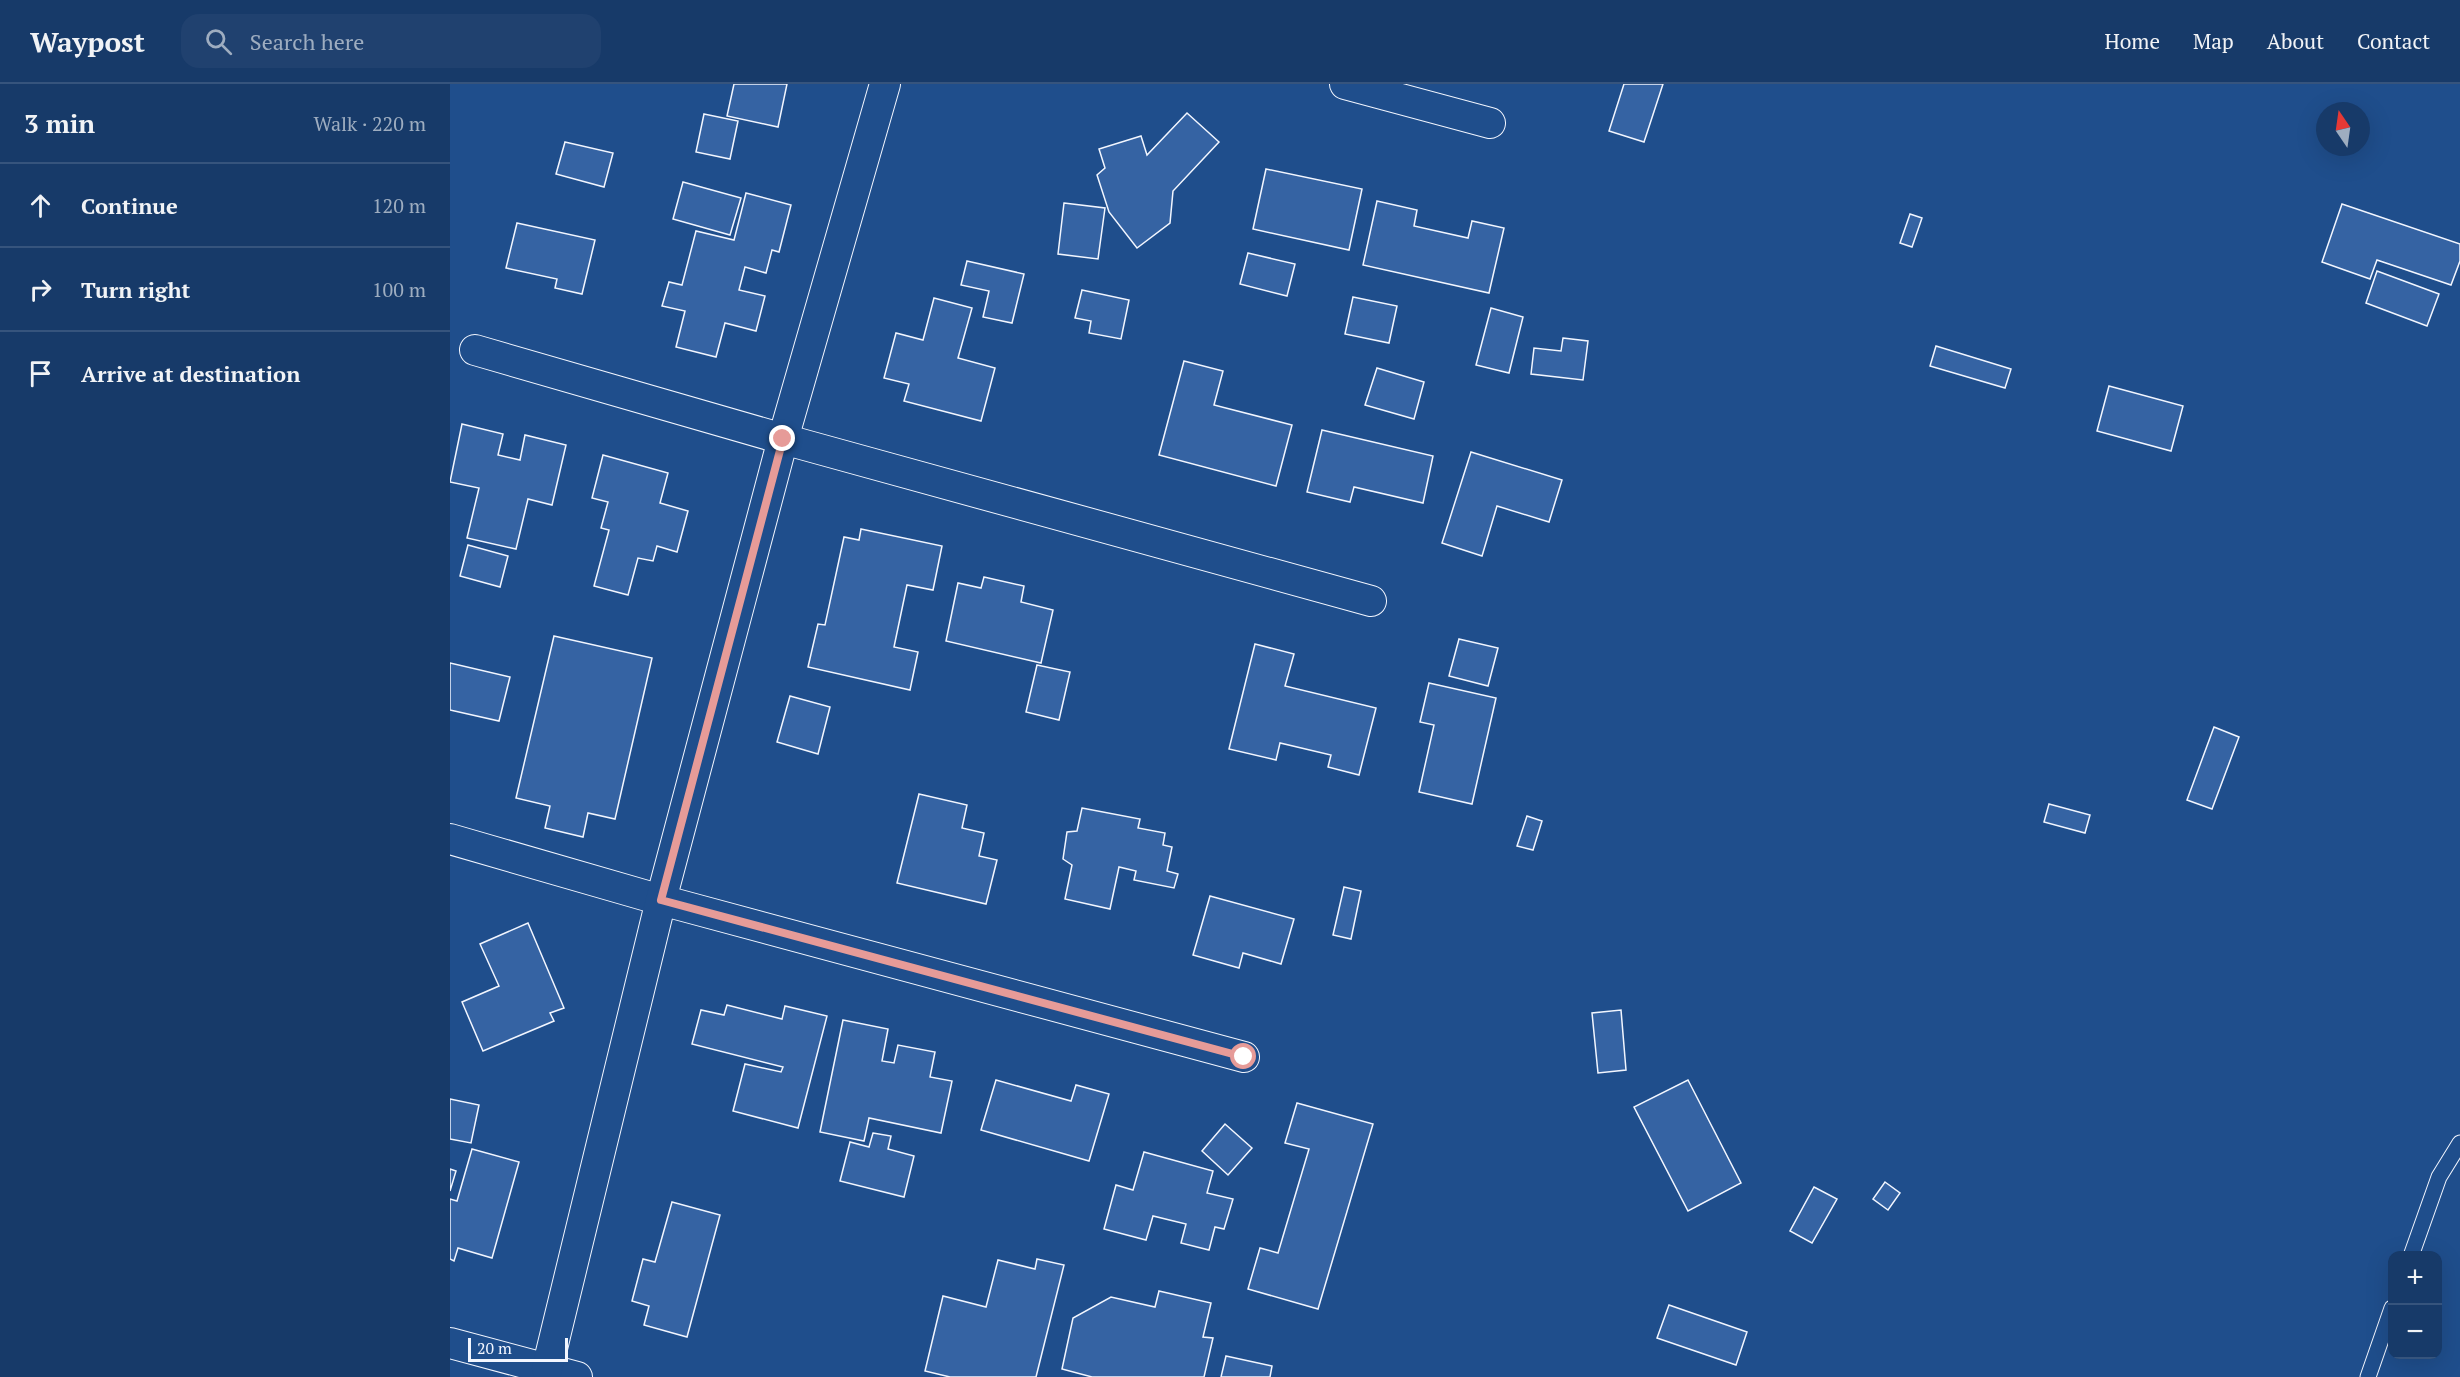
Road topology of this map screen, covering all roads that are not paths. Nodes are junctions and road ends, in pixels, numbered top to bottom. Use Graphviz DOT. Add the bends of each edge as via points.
graph roads {
  1 [pos="885,84"];
  2 [pos="1345,84"];
  3 [pos="1490,123"];
  4 [pos="475,350"];
  5 [pos="783,439"];
  6 [pos="1371,601"];
  7 [pos="450,839"];
  8 [pos="661,900"];
  9 [pos="1244,1057"];
  10 [pos="2460,1143"];
  11 [pos="2413,1251"];
  12 [pos="2388,1320"];
  13 [pos="450,1343"];
  14 [pos="547,1369"];
  15 [pos="577,1377"];
  16 [pos="2368,1377"];
  1 -- 5 [label="street"];
  2 -- 3 [label="street"];
  4 -- 5 [label="street"];
  5 -- 6 [label="street"];
  5 -- 8 [label="street"];
  7 -- 8 [label="street"];
  8 -- 9 [label="street"];
  8 -- 14 [label="street"];
  10 -- 11 [label="lane" via="2439,1177"];
  12 -- 16 [label="lane"];
  13 -- 14 [label="street"];
  14 -- 15 [label="street"];
}
